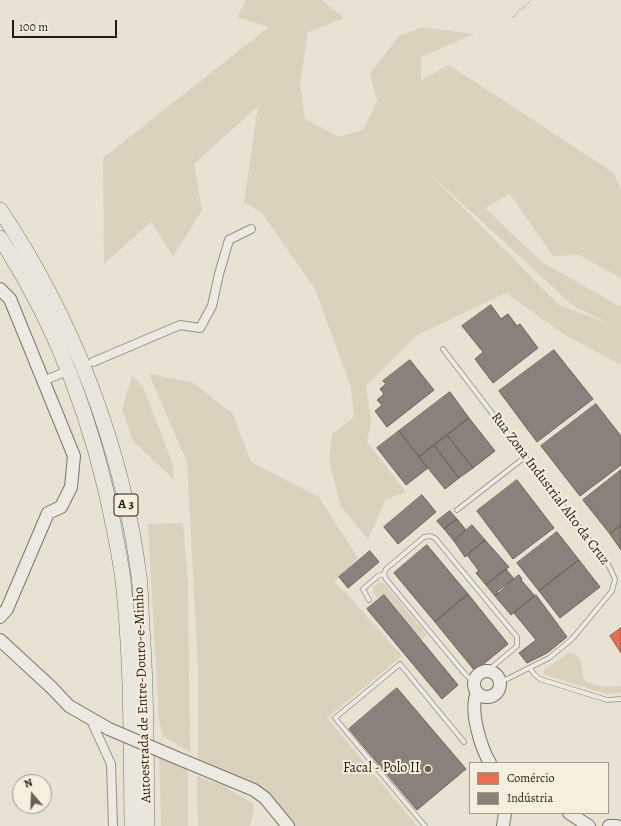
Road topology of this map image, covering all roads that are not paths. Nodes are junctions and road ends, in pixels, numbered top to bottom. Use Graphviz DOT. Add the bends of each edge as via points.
graph roads {
  1 [pos="0,210"];
  2 [pos="252,229"];
  3 [pos="0,238"];
  4 [pos="0,289"];
  5 [pos="443,348"];
  6 [pos="92,362"];
  7 [pos="60,374"];
  8 [pos="43,381"];
  9 [pos="525,457"];
  10 [pos="457,510"];
  11 [pos="384,574"];
  12 [pos="370,600"];
  13 [pos="0,617"];
  14 [pos="0,640"];
  15 [pos="530,668"];
  16 [pos="490,672"];
  17 [pos="499,683"];
  18 [pos="475,688"];
  19 [pos="621,699"];
  20 [pos="90,718"];
  21 [pos="464,742"];
  22 [pos="490,762"];
  23 [pos="505,814"];
  24 [pos="570,814"];
  25 [pos="112,826"];
  26 [pos="132,826"];
  27 [pos="147,826"];
  28 [pos="288,826"];
  29 [pos="425,826"];
  30 [pos="503,826"];
  31 [pos="588,826"];
  32 [pos="609,826"];
  33 [pos="617,826"];
  1 -- 27 [label="highway, Autoestrada de Entre-Douro-e-Minho / A 3" via="24,245 63,318 98,401 122,486 139,577 145,676"];
  2 -- 6 [label="street" via="229,240 212,306 200,328 180,325"];
  3 -- 26 [label="highway, Autoestrada de Entre-Douro-e-Minho / A 3" via="49,323 82,406 106,490 123,578 131,677"];
  4 -- 8 [label="street" via="10,299"];
  5 -- 9 [label="lane, Rua Zona Industrial Alto da Cruz"];
  7 -- 8 [label="street"];
  8 -- 13 [label="street" via="74,456 71,487 61,507 48,513 7,609"];
  9 -- 10 [label="lane"];
  9 -- 15 [label="lane, Rua Zona Industrial Alto da Cruz" via="609,566 615,579 612,591 572,639 561,650"];
  11 -- 12 [label="lane" via="363,589"];
  11 -- 16 [label="lane" via="386,569 424,537 435,538 517,638 517,646 491,668"];
  11 -- 18 [label="lane"];
  14 -- 20 [label="street" via="69,706"];
  15 -- 17 [label="lane, Rua Zona Industrial Alto da Cruz"];
  15 -- 19 [label="lane" via="540,679 607,700"];
  16 -- 17 [label="street" via="498,677"];
  16 -- 18 [label="street" via="479,674"];
  17 -- 18 [label="street" via="499,689 493,696 485,697"];
  18 -- 22 [label="street" via="474,707 481,742"];
  20 -- 25 [label="street" via="111,764"];
  20 -- 28 [label="street, bridge" via="109,729 254,790 265,798"];
  21 -- 29 [label="lane" via="400,664 335,718"];
  23 -- 30 [label="street"];
  24 -- 31 [label="street"];
  32 -- 33 [label="street"];
}
